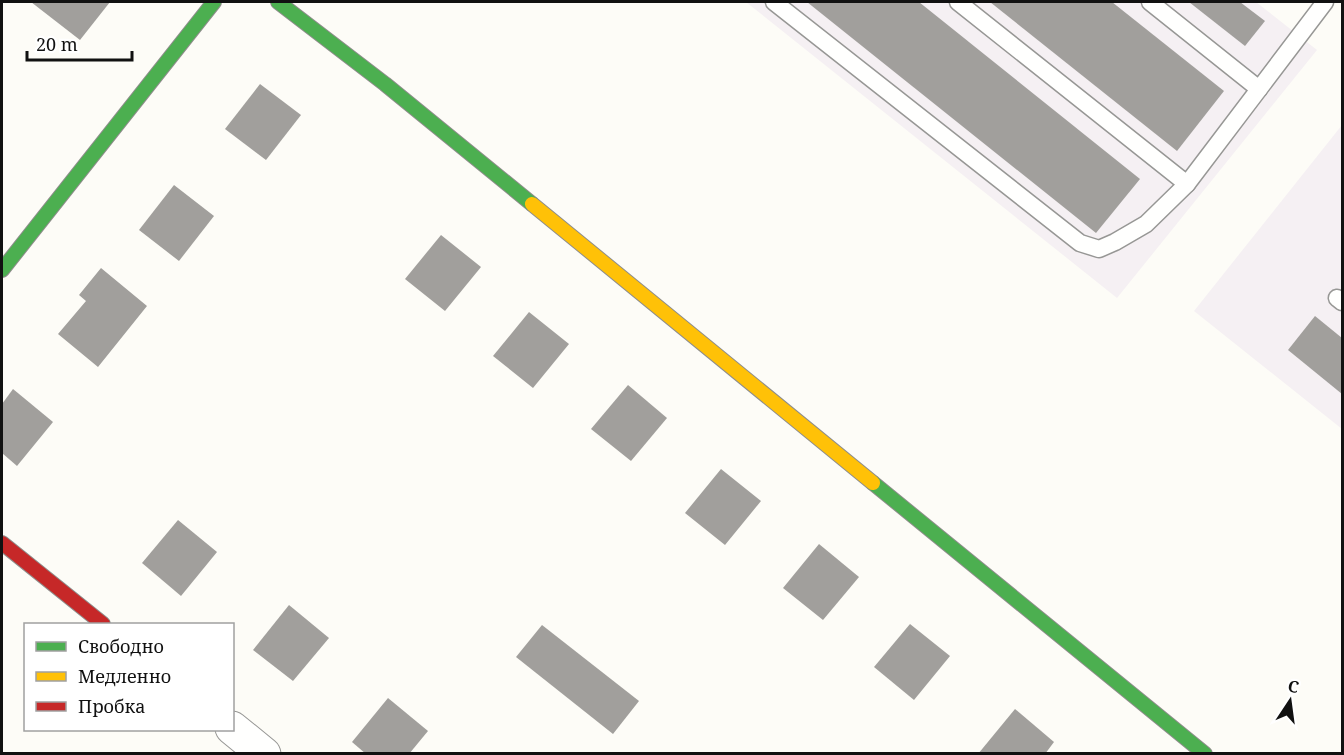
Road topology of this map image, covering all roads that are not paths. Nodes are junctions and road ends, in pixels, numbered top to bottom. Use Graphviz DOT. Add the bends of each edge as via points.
graph roads {
  1 [pos="214,2"];
  2 [pos="278,2"];
  3 [pos="774,2"];
  4 [pos="958,2"];
  5 [pos="1150,2"];
  6 [pos="1325,2"];
  7 [pos="1259,89"];
  8 [pos="1187,184"];
  9 [pos="2,270"];
  10 [pos="2,543"];
  11 [pos="102,623"];
  12 [pos="234,730"];
  13 [pos="264,753"];
  14 [pos="1205,753"];
  1 -- 9 [label="street"];
  2 -- 14 [label="street" via="385,84"];
  3 -- 8 [label="lane" via="1080,243 1098,249 1115,242 1146,224"];
  4 -- 8 [label="lane"];
  5 -- 7 [label="lane"];
  6 -- 7 [label="lane"];
  7 -- 8 [label="lane"];
  10 -- 11 [label="street"];
  12 -- 13 [label="street"];
}
